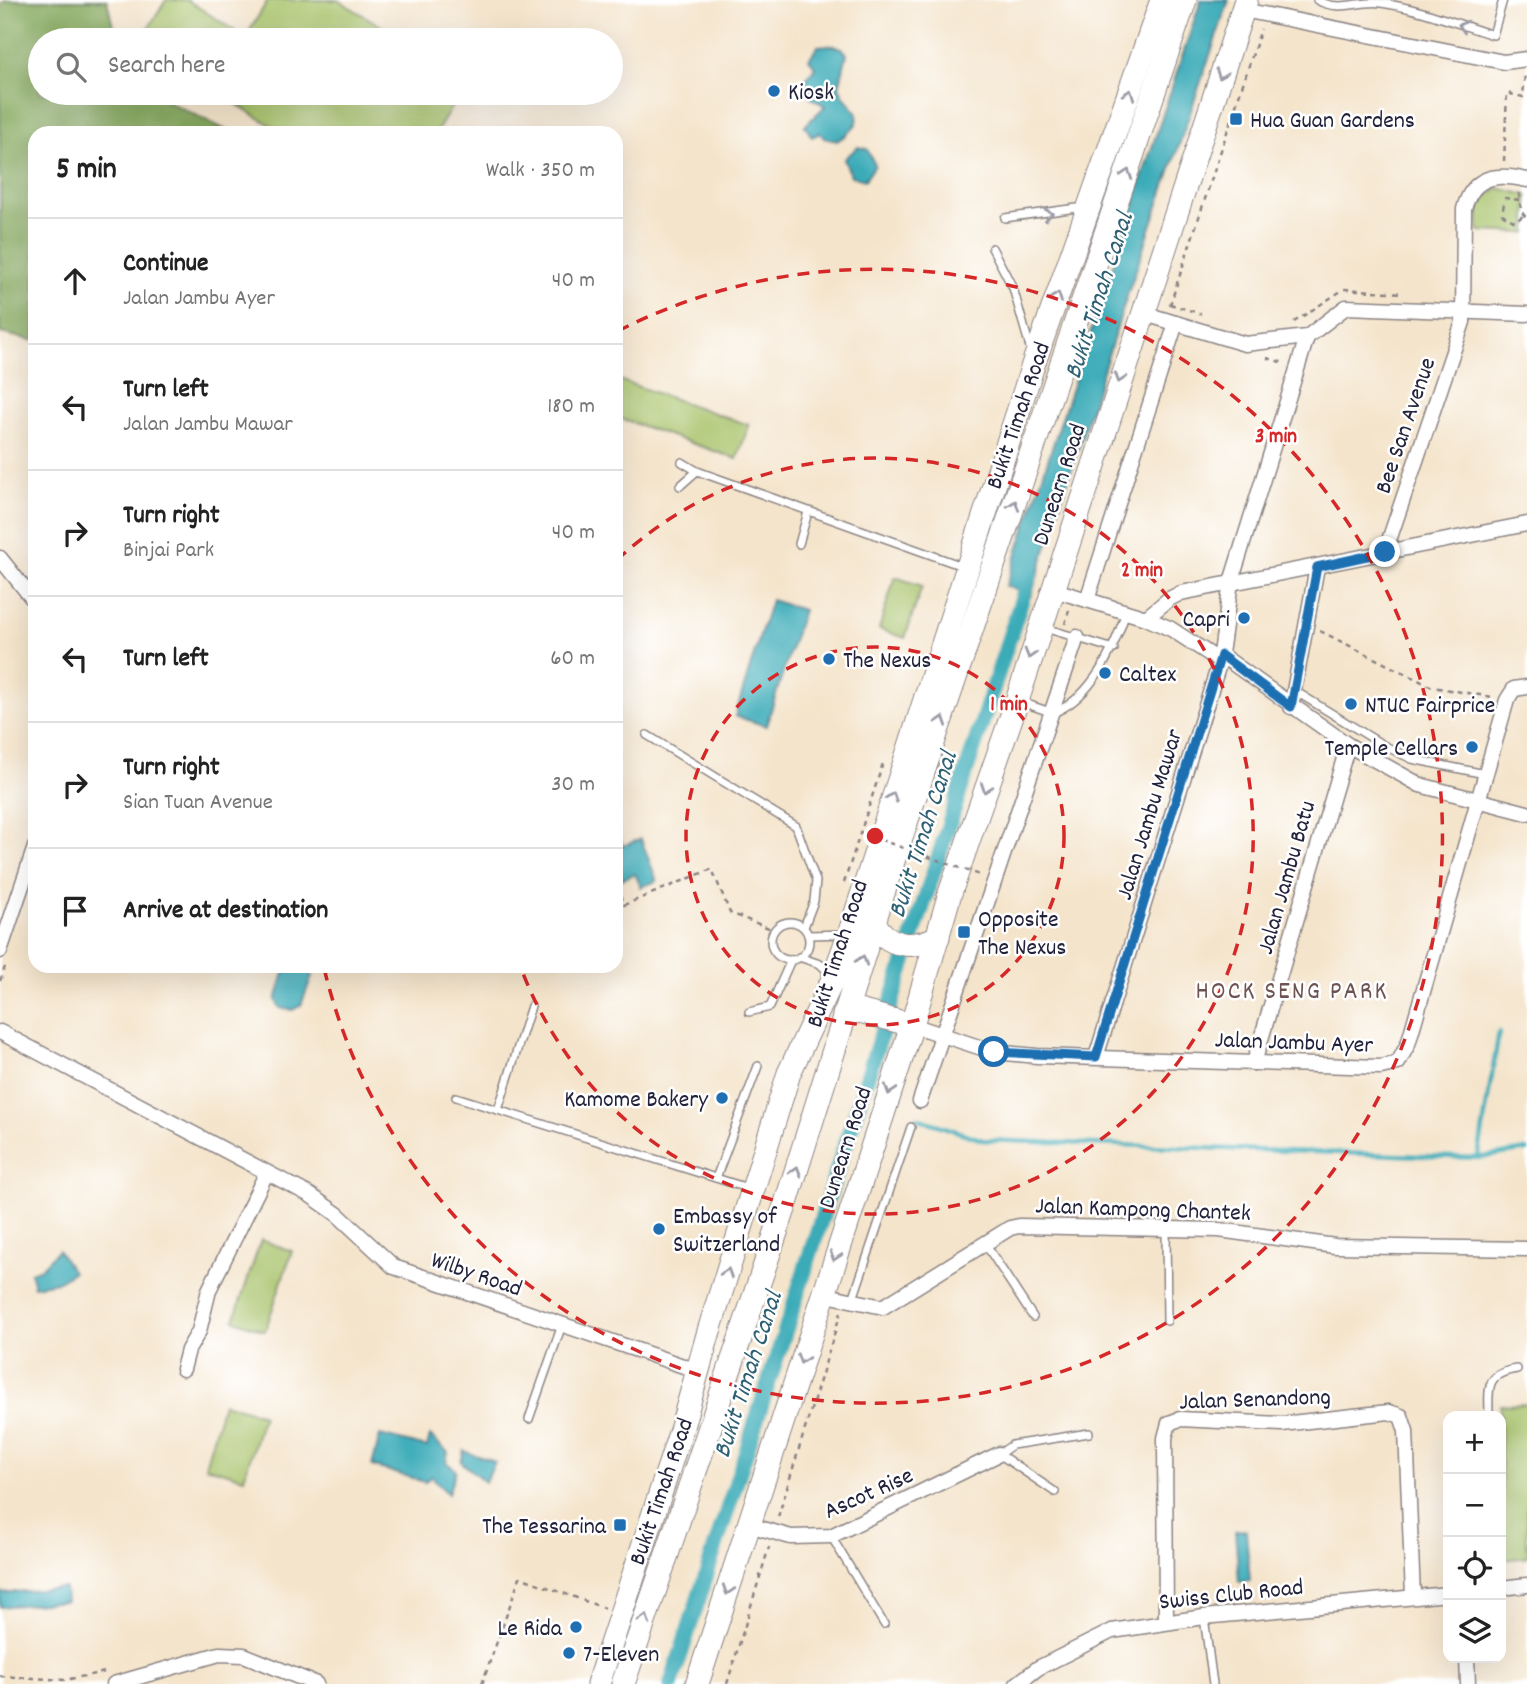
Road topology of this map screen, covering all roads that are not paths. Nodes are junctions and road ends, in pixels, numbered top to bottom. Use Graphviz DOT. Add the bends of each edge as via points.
graph roads {
  1 [pos="1162,0"];
  2 [pos="1185,0"];
  3 [pos="1317,0"];
  4 [pos="1503,0"];
  5 [pos="1244,5"];
  6 [pos="1526,59"];
  7 [pos="1524,185"];
  8 [pos="1090,205"];
  9 [pos="1005,218"];
  10 [pos="992,248"];
  11 [pos="1464,312"];
  12 [pos="1142,313"];
  13 [pos="1527,314"];
  14 [pos="1176,323"];
  15 [pos="1307,337"];
  16 [pos="1034,362"];
  17 [pos="682,462"];
  18 [pos="697,471"];
  19 [pos="680,486"];
  20 [pos="808,512"];
  21 [pos="1527,524"];
  22 [pos="799,544"];
  23 [pos="1385,552"];
  24 [pos="0,558"];
  25 [pos="966,567"];
  26 [pos="1317,567"];
  27 [pos="1231,582"];
  28 [pos="1051,589"];
  29 [pos="28,593"];
  30 [pos="1087,600"];
  31 [pos="981,601"];
  32 [pos="953,610"];
  33 [pos="1126,612"];
  34 [pos="1146,618"];
  35 [pos="1038,626"];
  36 [pos="1077,637"];
  37 [pos="1114,649"];
  38 [pos="1220,658"];
  39 [pos="1527,687"];
  40 [pos="1294,691"];
  41 [pos="1017,701"];
  42 [pos="1291,707"];
  43 [pos="1053,712"];
  44 [pos="647,735"];
  45 [pos="1348,745"];
  46 [pos="1485,774"];
  47 [pos="1478,800"];
  48 [pos="1527,813"];
  49 [pos="28,890"];
  50 [pos="874,922"];
  51 [pos="804,927"];
  52 [pos="850,932"];
  53 [pos="808,935"];
  54 [pos="938,937"];
  55 [pos="0,951"];
  56 [pos="795,958"];
  57 [pos="832,981"];
  58 [pos="531,1006"];
  59 [pos="749,1012"];
  60 [pos="844,1015"];
  61 [pos="912,1025"];
  62 [pos="0,1032"];
  63 [pos="941,1036"];
  64 [pos="1096,1057"];
  65 [pos="1254,1063"];
  66 [pos="758,1066"];
  67 [pos="456,1097"];
  68 [pos="920,1101"];
  69 [pos="498,1110"];
  70 [pos="911,1127"];
  71 [pos="266,1174"];
  72 [pos="716,1178"];
  73 [pos="751,1189"];
  74 [pos="787,1200"];
  75 [pos="746,1214"];
  76 [pos="1166,1228"];
  77 [pos="986,1245"];
  78 [pos="1527,1249"];
  79 [pos="822,1294"];
  80 [pos="852,1303"];
  81 [pos="1033,1317"];
  82 [pos="1167,1321"];
  83 [pos="562,1325"];
  84 [pos="183,1369"];
  85 [pos="1517,1369"];
  86 [pos="698,1371"];
  87 [pos="1489,1411"];
  88 [pos="529,1419"];
  89 [pos="1089,1433"];
  90 [pos="999,1454"];
  91 [pos="1055,1492"];
  92 [pos="748,1525"];
  93 [pos="831,1536"];
  94 [pos="1527,1585"];
  95 [pos="1506,1587"];
  96 [pos="1443,1594"];
  97 [pos="1413,1596"];
  98 [pos="1204,1617"];
  99 [pos="1166,1622"];
  100 [pos="884,1625"];
  101 [pos="1467,1663"];
  102 [pos="294,1679"];
  103 [pos="1035,1679"];
  104 [pos="114,1684"];
  105 [pos="316,1684"];
  106 [pos="598,1684"];
  107 [pos="623,1684"];
  108 [pos="697,1684"];
  109 [pos="1017,1684"];
  110 [pos="1213,1684"];
  111 [pos="1468,1684"];
  8 -- 1 [label="highway, one-way"];
  31 -- 2 [label="highway, Bukit Timah Road, one-way"];
  4 -- 3 [label="lane, one-way" via="1493,35 1379,2 1350,7 1328,6"];
  5 -- 6 [label="street" via="1504,62"];
  5 -- 12 [label="highway, Dunearn Road, one-way"];
  7 -- 11 [label="street, Bee San Avenue" via="1503,176 1485,178 1468,195 1463,230"];
  9 -- 8 [label="lane, one-way"];
  16 -- 8 [label="highway, one-way"];
  10 -- 16 [label="lane, Bukit Timah Road" via="1013,288"];
  11 -- 13 [label="street"];
  11 -- 15 [label="street" via="1346,307"];
  11 -- 23 [label="street, Bee San Avenue"];
  12 -- 14 [label="street"];
  12 -- 28 [label="highway, Dunearn Road, one-way"];
  14 -- 15 [label="street" via="1245,344"];
  14 -- 30 [label="street"];
  15 -- 27 [label="street, Jalan Jambu Mawar"];
  16 -- 25 [label="highway"];
  17 -- 18 [label="lane"];
  18 -- 19 [label="lane"];
  18 -- 20 [label="lane"];
  20 -- 22 [label="lane"];
  20 -- 25 [label="lane"];
  21 -- 23 [label="street"];
  23 -- 26 [label="street"];
  24 -- 29 [label="street"];
  25 -- 32 [label="highway"];
  26 -- 27 [label="street"];
  26 -- 40 [label="street"];
  27 -- 34 [label="street" via="1181,593"];
  27 -- 38 [label="street, Jalan Jambu Mawar"];
  28 -- 30 [label="street"];
  28 -- 35 [label="highway, Dunearn Road"];
  30 -- 33 [label="street"];
  31 -- 32 [label="highway"];
  50 -- 31 [label="highway, Bukit Timah Road, one-way"];
  52 -- 32 [label="highway, one-way"];
  33 -- 34 [label="street"];
  33 -- 37 [label="lane"];
  34 -- 38 [label="street"];
  35 -- 36 [label="lane"];
  35 -- 41 [label="highway, Dunearn Road, one-way"];
  36 -- 37 [label="lane"];
  36 -- 43 [label="street"];
  37 -- 43 [label="lane" via="1074,701"];
  38 -- 42 [label="street"];
  38 -- 64 [label="street, Jalan Jambu Mawar"];
  39 -- 46 [label="street, Jalan Jambu Ayer" via="1514,689 1507,700"];
  40 -- 42 [label="street"];
  40 -- 46 [label="lane" via="1412,759"];
  41 -- 43 [label="lane"];
  41 -- 54 [label="highway, Dunearn Road, one-way"];
  42 -- 45 [label="street"];
  43 -- 63 [label="street"];
  44 -- 51 [label="lane" via="796,826 816,881"];
  45 -- 47 [label="street" via="1420,785"];
  45 -- 65 [label="street, Jalan Jambu Batu"];
  46 -- 47 [label="street, Jalan Jambu Ayer"];
  47 -- 48 [label="street"];
  47 -- 65 [label="street, Jalan Jambu Ayer" via="1408,1044 1398,1063 1381,1067"];
  49 -- 55 [label="street"];
  50 -- 54 [label="highway" via="894,942 920,946"];
  60 -- 50 [label="highway, Bukit Timah Road, one-way"];
  51 -- 53 [label="lane"];
  51 -- 56 [label="lane" via="789,922 774,930 771,938 776,954"];
  52 -- 53 [label="lane"];
  52 -- 57 [label="highway"];
  53 -- 56 [label="lane" via="806,951"];
  54 -- 61 [label="highway, Dunearn Road"];
  56 -- 57 [label="lane" via="824,967"];
  56 -- 59 [label="lane" via="770,1007"];
  57 -- 73 [label="highway" via="789,1073"];
  58 -- 69 [label="lane"];
  60 -- 61 [label="highway" via="859,1011"];
  74 -- 60 [label="highway, Bukit Timah Road, one-way"];
  61 -- 63 [label="street, Jalan Jambu Ayer"];
  61 -- 79 [label="highway, Dunearn Road, one-way"];
  62 -- 71 [label="street, Wilby Road"];
  63 -- 64 [label="street, Jalan Jambu Ayer" via="994,1052"];
  63 -- 68 [label="street"];
  64 -- 65 [label="street, Jalan Jambu Ayer"];
  66 -- 72 [label="lane"];
  67 -- 69 [label="lane"];
  69 -- 72 [label="lane"];
  70 -- 80 [label="lane"];
  71 -- 83 [label="street, Wilby Road" via="328,1207 394,1266"];
  71 -- 84 [label="street" via="209,1290"];
  72 -- 73 [label="lane"];
  73 -- 75 [label="highway"];
  74 -- 75 [label="highway" via="767,1200"];
  107 -- 74 [label="highway, Bukit Timah Road, one-way"];
  86 -- 75 [label="highway, one-way"];
  76 -- 77 [label="street, Jalan Kampong Chantek" via="1019,1226"];
  76 -- 78 [label="street, Jalan Kampong Chantek" via="1219,1230 1335,1246"];
  76 -- 82 [label="lane"];
  77 -- 80 [label="street, Jalan Kampong Chantek" via="883,1307"];
  77 -- 81 [label="lane"];
  79 -- 80 [label="street, Jalan Kampong Chantek"];
  79 -- 92 [label="highway, Dunearn Road, one-way"];
  83 -- 86 [label="street, Wilby Road"];
  83 -- 88 [label="lane"];
  85 -- 87 [label="lane" via="1504,1371 1491,1381"];
  86 -- 106 [label="highway"];
  89 -- 90 [label="lane" via="1012,1446"];
  90 -- 91 [label="lane"];
  90 -- 93 [label="street, Ascot Rise"];
  92 -- 93 [label="street, Ascot Rise" via="791,1537"];
  92 -- 108 [label="highway, Dunearn Road, one-way"];
  93 -- 100 [label="lane"];
  94 -- 95 [label="street"];
  96 -- 97 [label="street, Swiss Club Road"];
  97 -- 98 [label="street, Swiss Club Road"];
  97 -- 99 [label="street, Jalan Senandong" via="1406,1432 1401,1416 1389,1412 1282,1424 1180,1419 1169,1423 1165,1438"];
  98 -- 99 [label="street, Swiss Club Road"];
  98 -- 110 [label="lane"];
  99 -- 103 [label="street, Swiss Club Road" via="1112,1631"];
  101 -- 111 [label="street"];
  102 -- 104 [label="street" via="244,1655 219,1654"];
  102 -- 105 [label="street"];
  103 -- 109 [label="street, Swiss Club Road"];
}
